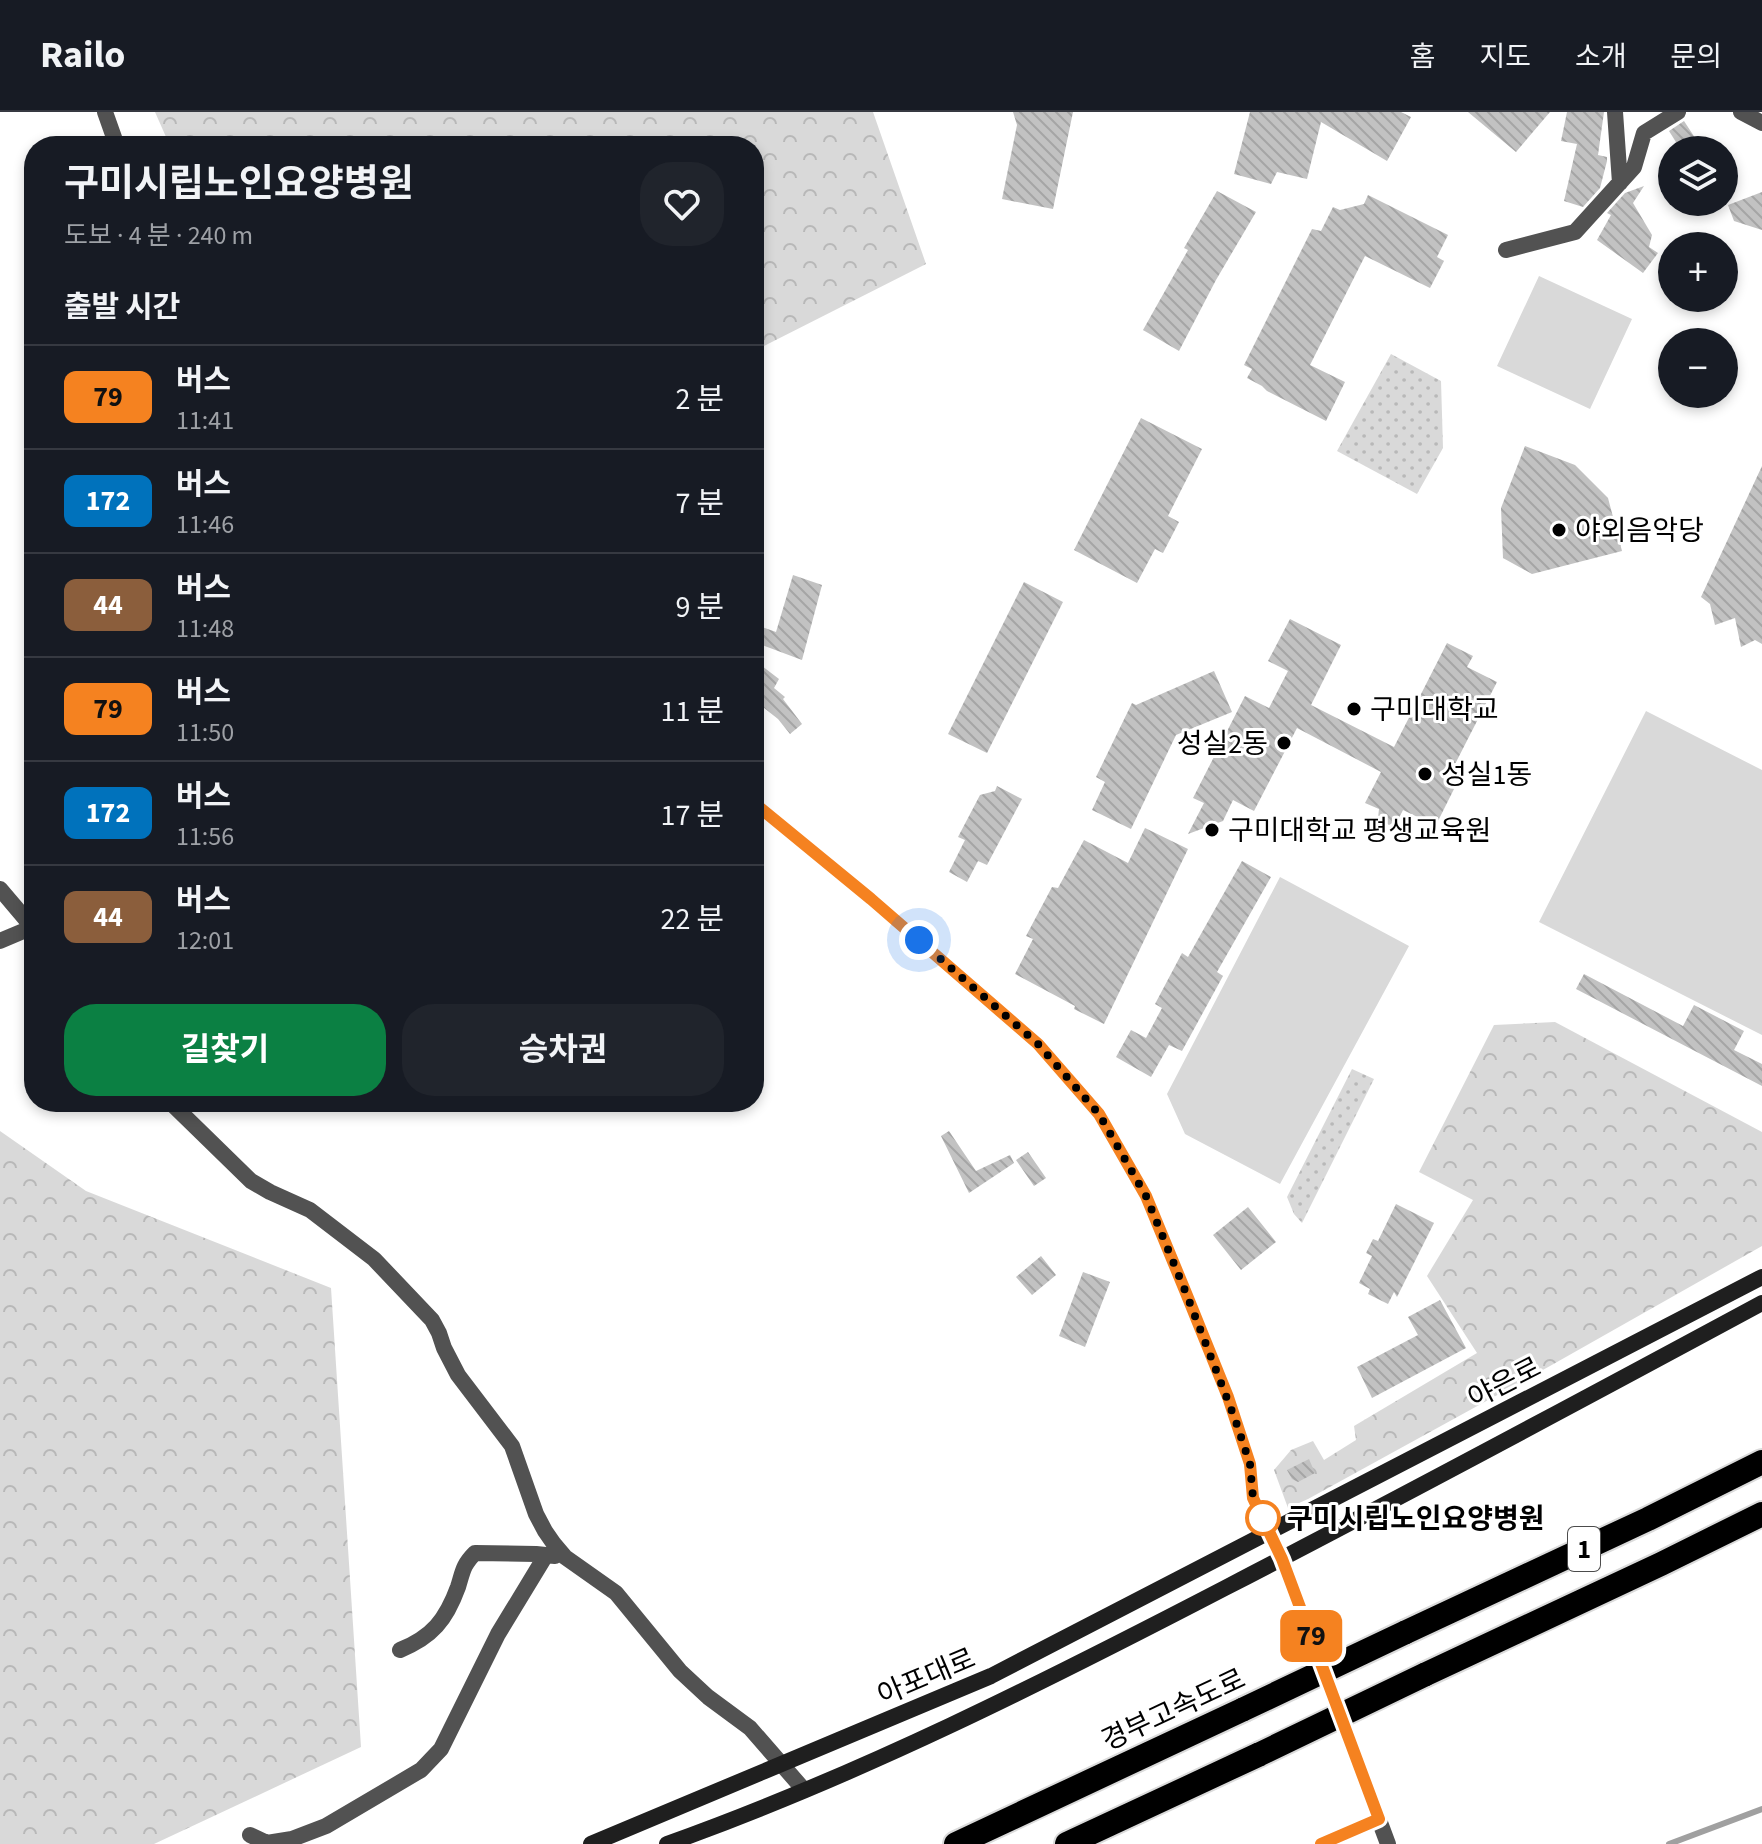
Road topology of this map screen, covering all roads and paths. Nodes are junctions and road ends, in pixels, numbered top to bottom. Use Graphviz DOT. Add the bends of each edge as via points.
graph roads {
  1 [pos="105,112"];
  2 [pos="1615,112"];
  3 [pos="1678,112"];
  4 [pos="1741,112"];
  5 [pos="1762,123"];
  6 [pos="113,136"];
  7 [pos="1620,183"];
  8 [pos="1506,250"];
  9 [pos="764,811"];
  10 [pos="0,889"];
  11 [pos="24,917"];
  12 [pos="24,932"];
  13 [pos="0,941"];
  14 [pos="180,1112"];
  15 [pos="1762,1277"];
  16 [pos="1762,1303"];
  17 [pos="1762,1462"];
  18 [pos="1762,1514"];
  19 [pos="1270,1533"];
  20 [pos="546,1555"];
  21 [pos="565,1557"];
  22 [pos="1282,1559"];
  23 [pos="400,1650"];
  24 [pos="782,1765"];
  25 [pos="804,1790"];
  26 [pos="1379,1819"];
  27 [pos="250,1835"];
  28 [pos="591,1844"];
  29 [pos="667,1844"];
  30 [pos="956,1844"];
  31 [pos="1067,1844"];
  32 [pos="1321,1844"];
  33 [pos="1388,1844"];
  1 -- 6 [label="street"];
  2 -- 7 [label="street"];
  3 -- 7 [label="street" via="1644,133 1634,167"];
  4 -- 5 [label="street"];
  7 -- 8 [label="street" via="1575,232"];
  9 -- 19 [label="street" via="1038,1044 1099,1114 1146,1196 1181,1279 1228,1397 1250,1464 1253,1498"];
  10 -- 11 [label="street"];
  12 -- 13 [label="street"];
  14 -- 21 [label="street" via="251,1181 310,1210 374,1259 432,1320 458,1375 512,1446 536,1514"];
  15 -- 19 [label="main road, 야은로"];
  16 -- 22 [label="main road, 야은로"];
  17 -- 30 [label="highway, 경부고속도로 / 1, bridge"];
  18 -- 31 [label="highway, 1, bridge"];
  19 -- 22 [label="street"];
  19 -- 24 [label="main road, 아포대로" via="991,1676"];
  20 -- 21 [label="street"];
  20 -- 23 [label="street" via="475,1553 466,1562 446,1615 418,1642"];
  20 -- 27 [label="street" via="498,1634 441,1749 421,1770 326,1826 292,1839 267,1843"];
  21 -- 24 [label="street" via="616,1593 680,1671 750,1728"];
  22 -- 25 [label="main road, 아포대로" via="1019,1694"];
  22 -- 26 [label="street"];
  24 -- 25 [label="street"];
  24 -- 28 [label="main road, 아포대로"];
  25 -- 29 [label="main road, 아포대로"];
  26 -- 32 [label="street"];
  26 -- 33 [label="street"];
}
